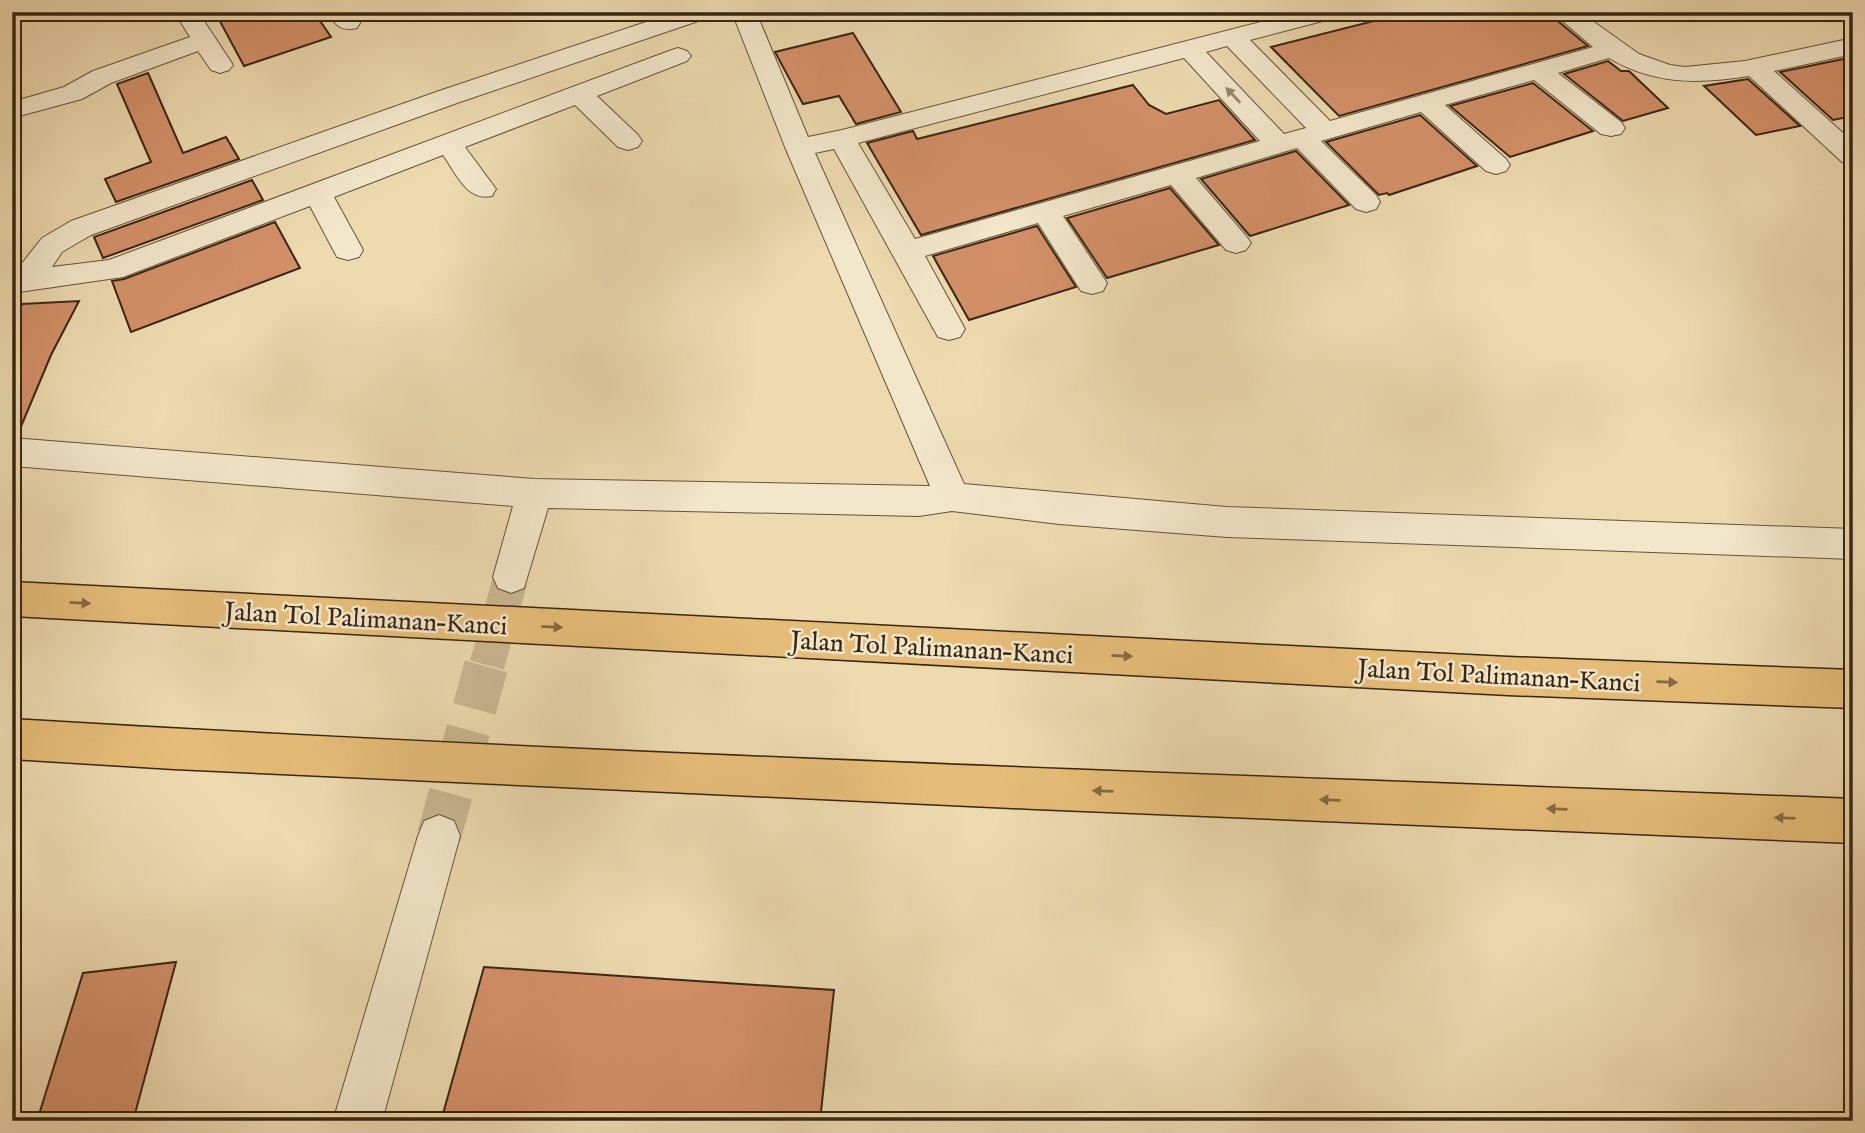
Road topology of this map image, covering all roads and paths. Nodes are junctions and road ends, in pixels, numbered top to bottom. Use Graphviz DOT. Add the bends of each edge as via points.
graph roads {
  1 [pos="193,12"];
  2 [pos="701,12"];
  3 [pos="744,12"];
  4 [pos="1329,12"];
  5 [pos="1564,12"];
  6 [pos="1231,36"];
  7 [pos="205,40"];
  8 [pos="1853,46"];
  9 [pos="1188,47"];
  10 [pos="1612,49"];
  11 [pos="678,56"];
  12 [pos="220,65"];
  13 [pos="1754,66"];
  14 [pos="1538,70"];
  15 [pos="579,94"];
  16 [pos="448,97"];
  17 [pos="1425,102"];
  18 [pos="12,110"];
  19 [pos="1611,128"];
  20 [pos="1301,137"];
  21 [pos="460,138"];
  22 [pos="842,139"];
  23 [pos="628,141"];
  24 [pos="799,147"];
  25 [pos="1852,156"];
  26 [pos="1496,165"];
  27 [pos="1176,173"];
  28 [pos="482,189"];
  29 [pos="318,193"];
  30 [pos="1366,202"];
  31 [pos="1045,211"];
  32 [pos="1236,243"];
  33 [pos="348,250"];
  34 [pos="907,251"];
  35 [pos="19,282"];
  36 [pos="1092,283"];
  37 [pos="949,329"];
  38 [pos="12,452"];
  39 [pos="534,493"];
  40 [pos="952,497"];
  41 [pos="1853,544"];
  42 [pos="511,576"];
  43 [pos="12,599"];
  44 [pos="1853,689"];
  45 [pos="12,739"];
  46 [pos="1853,821"];
  47 [pos="439,836"];
  48 [pos="358,1121"];
  1 -- 7 [label="street" via="192,21"];
  2 -- 16 [label="street"];
  3 -- 24 [label="street"];
  4 -- 6 [label="street"];
  5 -- 10 [label="street"];
  6 -- 9 [label="street"];
  6 -- 20 [label="street"];
  7 -- 12 [label="street"];
  7 -- 18 [label="street" via="102,77 73,93"];
  8 -- 13 [label="street"];
  20 -- 9 [label="street, one-way"];
  9 -- 22 [label="street"];
  10 -- 13 [label="street" via="1676,74"];
  10 -- 14 [label="street"];
  11 -- 15 [label="street"];
  13 -- 25 [label="street"];
  14 -- 17 [label="street"];
  14 -- 19 [label="street"];
  15 -- 21 [label="street"];
  15 -- 23 [label="street"];
  16 -- 21 [label="street"];
  16 -- 35 [label="street" via="74,231 52,244"];
  17 -- 20 [label="street"];
  17 -- 26 [label="street"];
  20 -- 27 [label="street"];
  20 -- 30 [label="street"];
  21 -- 28 [label="street"];
  21 -- 29 [label="street"];
  22 -- 24 [label="street"];
  22 -- 34 [label="street"];
  24 -- 40 [label="street"];
  27 -- 31 [label="street"];
  27 -- 32 [label="street"];
  29 -- 33 [label="street"];
  29 -- 35 [label="street" via="112,270"];
  31 -- 34 [label="street"];
  31 -- 36 [label="street"];
  34 -- 37 [label="street"];
  38 -- 39 [label="street"];
  39 -- 40 [label="street" via="919,502"];
  39 -- 42 [label="street"];
  40 -- 41 [label="street" via="1227,522"];
  43 -- 44 [label="highway, Jalan Tol Palimanan–Kanci, one-way" via="1508,676"];
  46 -- 45 [label="highway, one-way"];
  47 -- 48 [label="street"];
}
